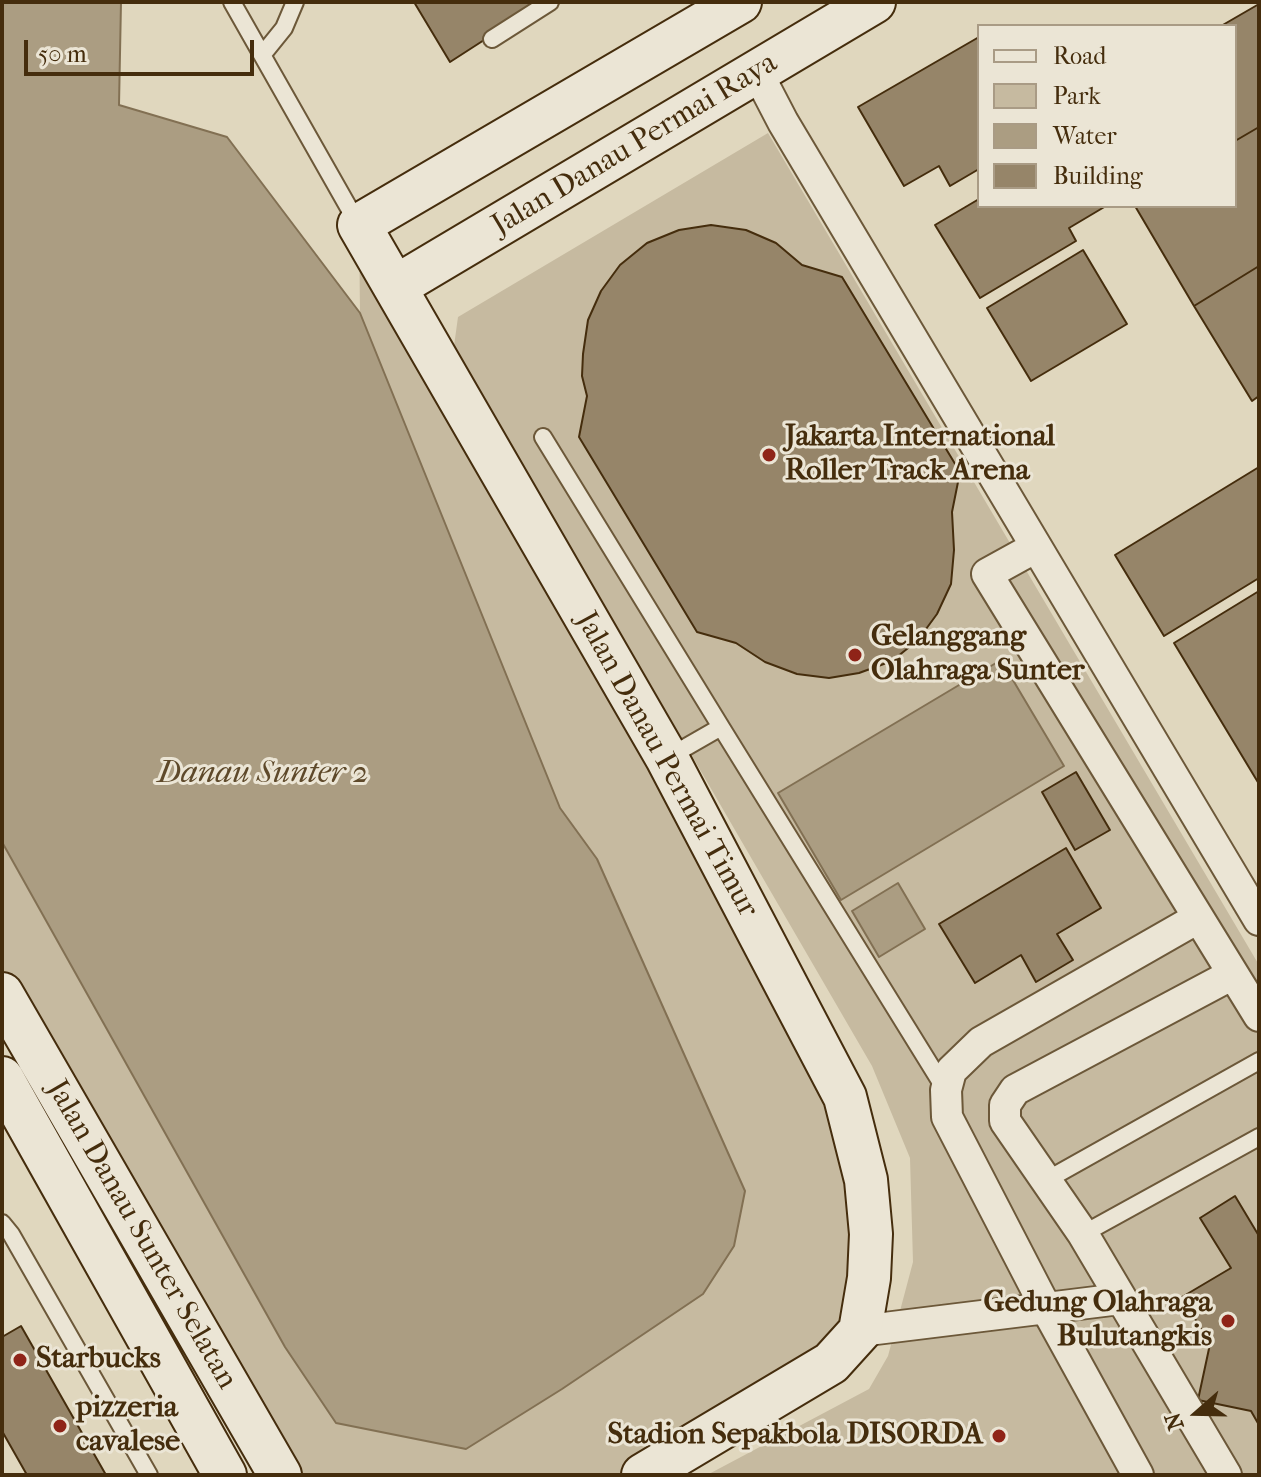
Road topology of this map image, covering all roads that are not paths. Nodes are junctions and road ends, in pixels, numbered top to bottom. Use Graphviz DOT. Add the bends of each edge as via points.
graph roads {
  1 [pos="232,2"];
  2 [pos="295,2"];
  3 [pos="550,2"];
  4 [pos="740,2"];
  5 [pos="874,2"];
  6 [pos="492,39"];
  7 [pos="263,54"];
  8 [pos="757,72"];
  9 [pos="359,225"];
  10 [pos="395,287"];
  11 [pos="543,437"];
  12 [pos="1036,547"];
  13 [pos="721,727"];
  14 [pos="667,758"];
  15 [pos="1247,876"];
  16 [pos="1198,918"];
  17 [pos="1259,920"];
  18 [pos="1233,974"];
  19 [pos="11,1010"];
  20 [pos="1259,1016"];
  21 [pos="1259,1061"];
  22 [pos="946,1090"];
  23 [pos="10,1104"];
  24 [pos="1259,1137"];
  25 [pos="1045,1181"];
  26 [pos="2,1223"];
  27 [pos="1083,1234"];
  28 [pos="1120,1299"];
  29 [pos="1047,1310"];
  30 [pos="860,1331"];
  31 [pos="149,1475"];
  32 [pos="225,1475"];
  33 [pos="280,1475"];
  34 [pos="643,1475"];
  35 [pos="1138,1475"];
  36 [pos="1226,1475"];
  1 -- 7 [label="lane, Jalan Danau Permai Timur"];
  2 -- 7 [label="lane" via="284,28"];
  3 -- 6 [label="lane"];
  4 -- 9 [label="street"];
  5 -- 8 [label="street, Jalan Danau Permai Raya"];
  7 -- 9 [label="lane, Jalan Danau Permai Timur"];
  8 -- 10 [label="street, Jalan Danau Permai Raya"];
  8 -- 12 [label="street"];
  9 -- 10 [label="street, Jalan Danau Permai Timur"];
  10 -- 14 [label="street, Jalan Danau Permai Timur"];
  11 -- 13 [label="lane"];
  12 -- 15 [label="street"];
  12 -- 16 [label="street" via="987,574"];
  13 -- 14 [label="lane"];
  13 -- 22 [label="lane"];
  14 -- 30 [label="street, Jalan Danau Permai Timur" via="845,1097 866,1180 871,1234"];
  15 -- 17 [label="street"];
  16 -- 18 [label="street"];
  16 -- 22 [label="street" via="981,1042 951,1071"];
  18 -- 20 [label="street"];
  18 -- 25 [label="street" via="1015,1090 1005,1105 1005,1121"];
  19 -- 33 [label="street, Jalan Danau Sunter Selatan"];
  21 -- 25 [label="lane"];
  22 -- 29 [label="street" via="947,1117"];
  23 -- 32 [label="street, Jalan Danau Sunter Selatan"];
  24 -- 27 [label="lane"];
  25 -- 27 [label="street"];
  26 -- 31 [label="lane"];
  27 -- 28 [label="street"];
  28 -- 29 [label="street"];
  28 -- 36 [label="street"];
  29 -- 30 [label="street"];
  29 -- 35 [label="street"];
  30 -- 34 [label="street" via="831,1363"];
}
